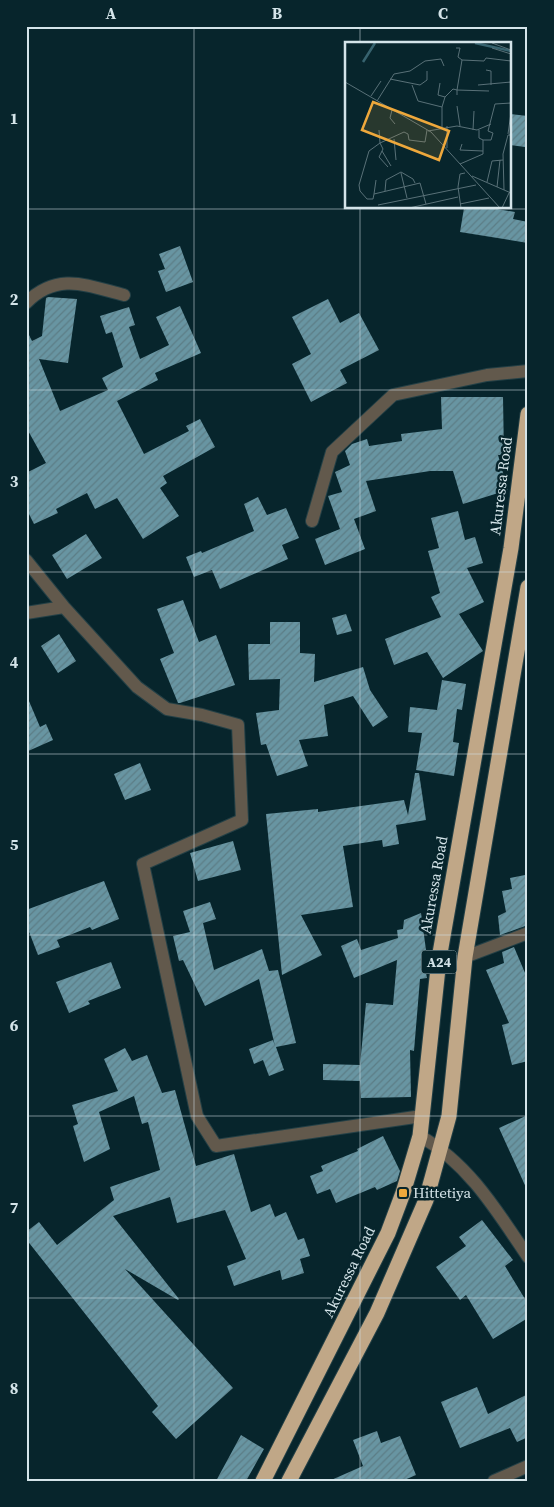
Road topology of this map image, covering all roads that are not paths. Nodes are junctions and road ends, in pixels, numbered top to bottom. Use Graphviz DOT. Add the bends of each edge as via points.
graph roads {
  1 [pos="124,295"];
  2 [pos="26,303"];
  3 [pos="528,370"];
  4 [pos="528,414"];
  5 [pos="312,521"];
  6 [pos="26,560"];
  7 [pos="528,587"];
  8 [pos="64,607"];
  9 [pos="26,613"];
  10 [pos="528,933"];
  11 [pos="465,957"];
  12 [pos="422,1116"];
  13 [pos="420,1136"];
  14 [pos="440,1148"];
  15 [pos="528,1257"];
  16 [pos="528,1466"];
  17 [pos="263,1481"];
  18 [pos="289,1481"];
  19 [pos="494,1481"];
  1 -- 2 [label="street" via="85,283 55,284"];
  3 -- 5 [label="street" via="487,375 393,395 332,452"];
  4 -- 12 [label="highway, Akuressa Road / A24" via="511,548 439,959"];
  6 -- 8 [label="street"];
  7 -- 11 [label="highway, A24"];
  8 -- 9 [label="street"];
  8 -- 12 [label="street" via="137,687 167,709 238,724 242,820 143,864 197,1116 216,1146"];
  10 -- 11 [label="street"];
  11 -- 14 [label="highway, A24" via="454,1079"];
  12 -- 13 [label="highway, Akuressa Road / A24"];
  13 -- 14 [label="street"];
  13 -- 17 [label="highway, Akuressa Road / A24" via="388,1233"];
  14 -- 15 [label="street" via="483,1191"];
  14 -- 18 [label="highway, A24" via="426,1200 408,1247 378,1313"];
  16 -- 19 [label="street"];
}
